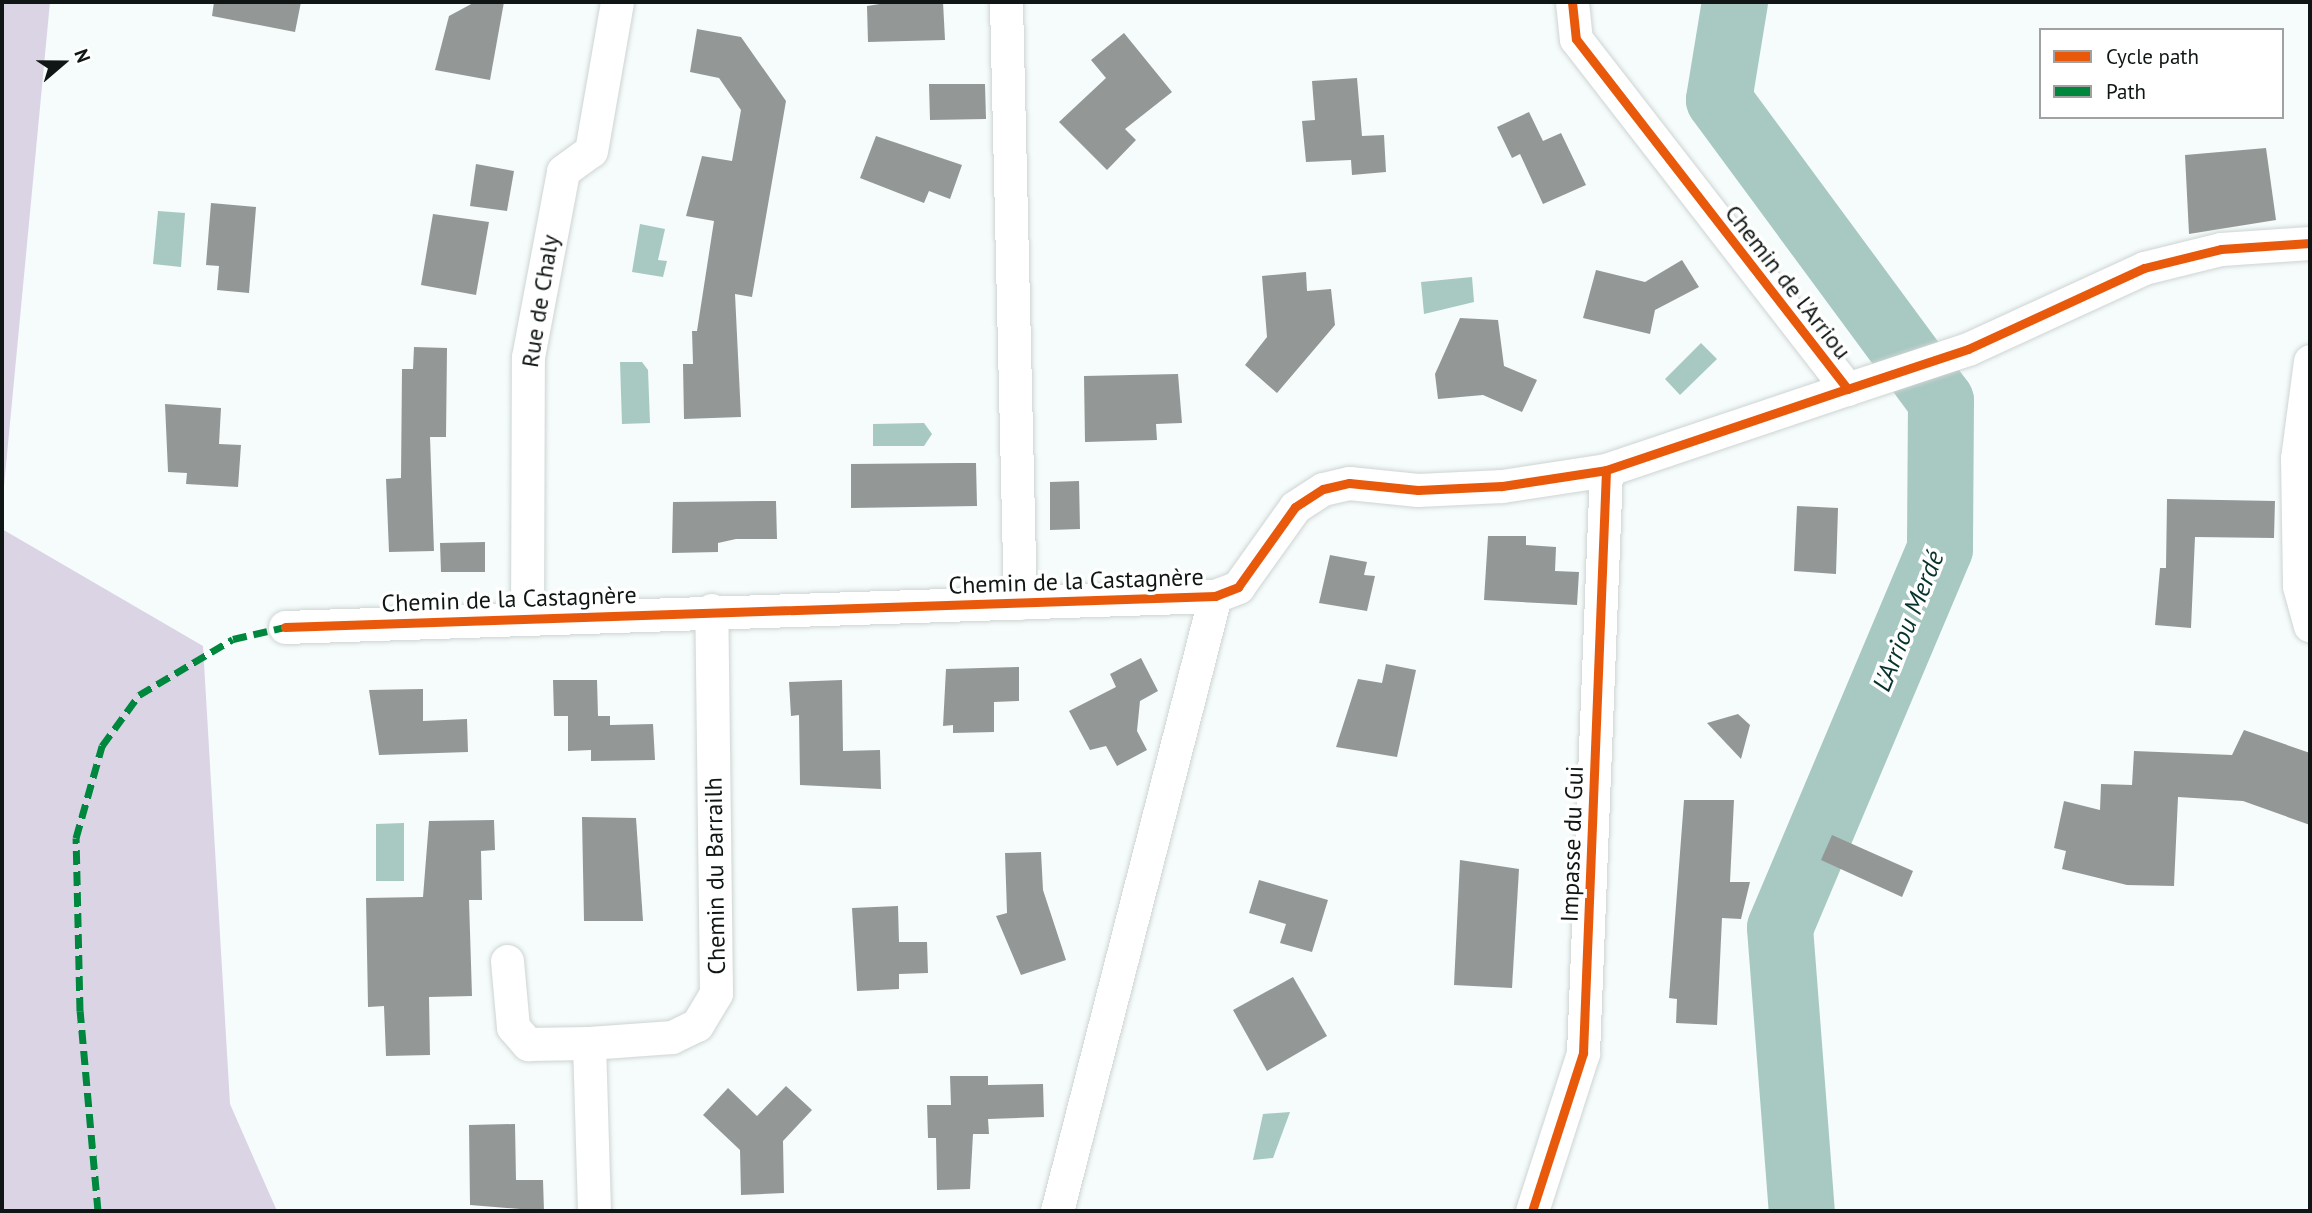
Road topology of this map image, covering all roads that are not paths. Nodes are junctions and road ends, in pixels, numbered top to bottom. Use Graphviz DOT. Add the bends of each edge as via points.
graph roads {
  1 [pos="617,2"];
  2 [pos="1006,2"];
  3 [pos="1572,2"];
  4 [pos="2310,243"];
  5 [pos="2310,361"];
  6 [pos="1855,386"];
  7 [pos="1606,470"];
  8 [pos="1215,596"];
  9 [pos="1020,603"];
  10 [pos="711,610"];
  11 [pos="527,619"];
  12 [pos="2310,626"];
  13 [pos="285,627"];
  14 [pos="507,961"];
  15 [pos="589,1043"];
  16 [pos="594,1211"];
  17 [pos="1057,1211"];
  18 [pos="1532,1211"];
  1 -- 11 [label="street, Rue de Chaly" via="591,151 563,171 528,357"];
  2 -- 9 [label="street"];
  3 -- 6 [label="street, Chemin de l'Arriou" via="1576,40"];
  4 -- 6 [label="street, Chemin de l'Arriou" via="2221,249 2144,268 1968,349"];
  5 -- 12 [label="street" via="2297,458 2299,586"];
  6 -- 7 [label="street, Chemin de la Castagnère"];
  7 -- 8 [label="street, Chemin de la Castagnère" via="1502,486 1418,490 1349,483 1323,489 1295,507 1238,587"];
  7 -- 18 [label="street, Impasse du Gui" via="1583,1053"];
  8 -- 9 [label="street, Chemin de la Castagnère"];
  8 -- 17 [label="street"];
  9 -- 10 [label="street, Chemin de la Castagnère"];
  10 -- 11 [label="street, Chemin de la Castagnère"];
  10 -- 15 [label="street, Chemin du Barrailh" via="716,993 697,1025 672,1037"];
  11 -- 13 [label="street, Chemin de la Castagnère"];
  14 -- 15 [label="street, Chemin du Barrailh" via="513,1027 528,1044"];
  15 -- 16 [label="street"];
}
